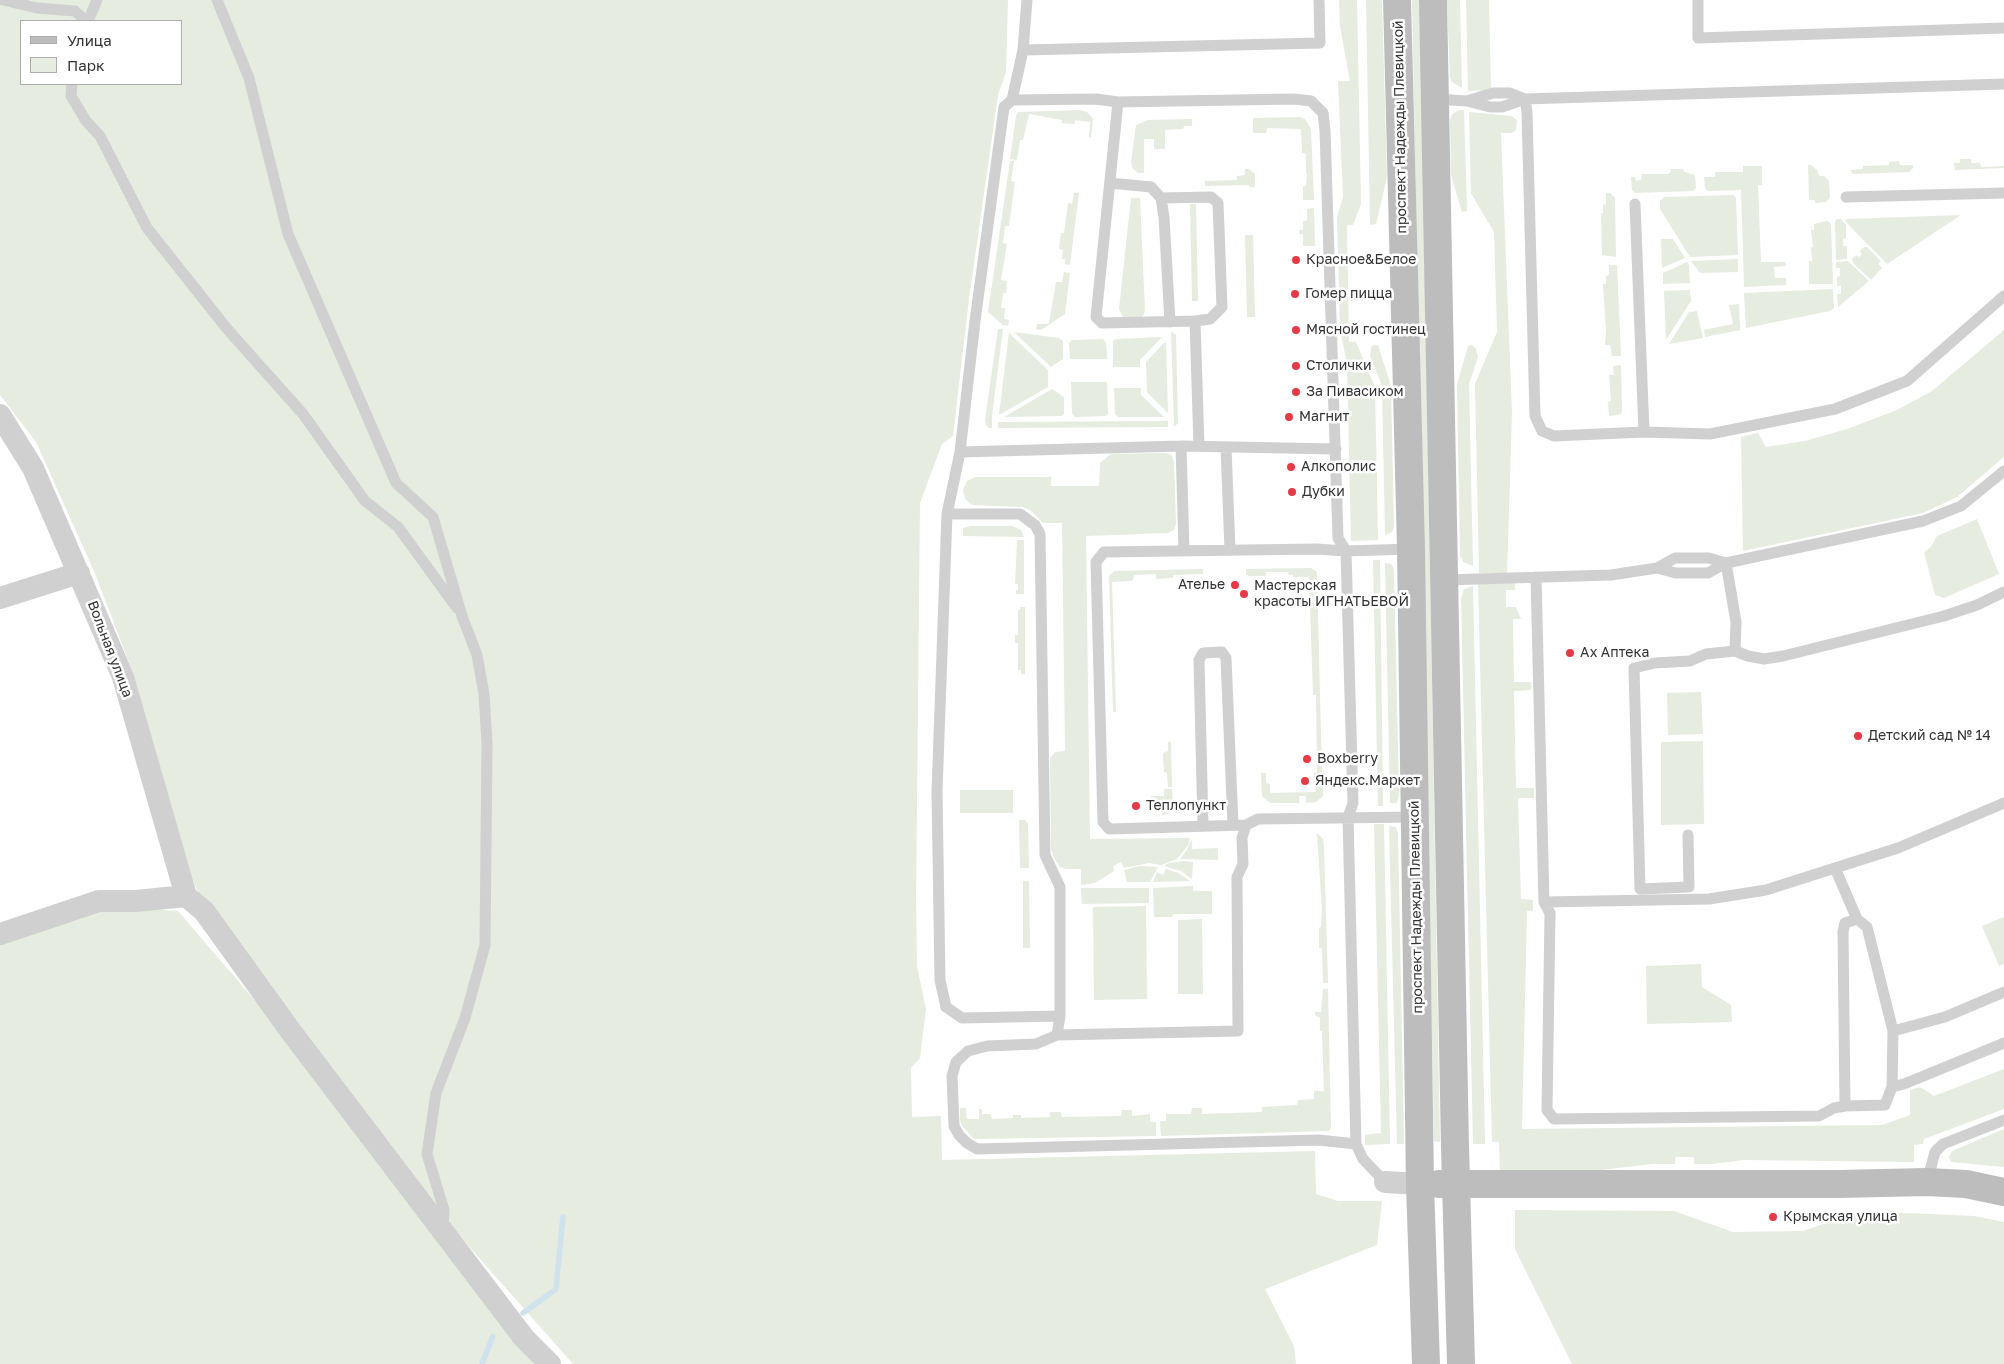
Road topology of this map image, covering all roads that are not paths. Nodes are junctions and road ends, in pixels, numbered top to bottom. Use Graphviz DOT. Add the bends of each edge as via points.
graph roads {
  1 [pos="3,0"];
  2 [pos="97,0"];
  3 [pos="216,0"];
  4 [pos="1027,0"];
  5 [pos="1319,0"];
  6 [pos="1397,0"];
  7 [pos="1433,0"];
  8 [pos="1698,0"];
  9 [pos="86,20"];
  10 [pos="87,20"];
  11 [pos="2004,28"];
  12 [pos="1023,50"];
  13 [pos="2004,84"];
  14 [pos="72,85"];
  15 [pos="1434,99"];
  16 [pos="1525,99"];
  17 [pos="1012,100"];
  18 [pos="1118,102"];
  19 [pos="1110,183"];
  20 [pos="2004,192"];
  21 [pos="1846,197"];
  22 [pos="1161,198"];
  23 [pos="1636,204"];
  24 [pos="2004,296"];
  25 [pos="1195,321"];
  26 [pos="1170,322"];
  27 [pos="0,415"];
  28 [pos="1644,432"];
  29 [pos="1181,446"];
  30 [pos="1199,446"];
  31 [pos="1226,447"];
  32 [pos="1336,448"];
  33 [pos="960,452"];
  34 [pos="2004,471"];
  35 [pos="947,514"];
  36 [pos="1411,549"];
  37 [pos="1230,550"];
  38 [pos="1184,551"];
  39 [pos="1346,551"];
  40 [pos="1726,563"];
  41 [pos="79,572"];
  42 [pos="1536,577"];
  43 [pos="1444,580"];
  44 [pos="2004,592"];
  45 [pos="0,598"];
  46 [pos="462,616"];
  47 [pos="1735,650"];
  48 [pos="2004,803"];
  49 [pos="1348,817"];
  50 [pos="1414,817"];
  51 [pos="1204,826"];
  52 [pos="1233,826"];
  53 [pos="1246,826"];
  54 [pos="1688,835"];
  55 [pos="1835,868"];
  56 [pos="186,896"];
  57 [pos="1544,902"];
  58 [pos="1857,919"];
  59 [pos="0,934"];
  60 [pos="2004,992"];
  61 [pos="1060,1016"];
  62 [pos="1893,1031"];
  63 [pos="1057,1035"];
  64 [pos="2004,1042"];
  65 [pos="1892,1086"];
  66 [pos="1846,1106"];
  67 [pos="2004,1120"];
  68 [pos="1356,1144"];
  69 [pos="1384,1182"];
  70 [pos="1926,1182"];
  71 [pos="1420,1184"];
  72 [pos="1457,1184"];
  73 [pos="2004,1192"];
  74 [pos="443,1232"];
  75 [pos="550,1364"];
  76 [pos="1426,1364"];
  77 [pos="1461,1364"];
  1 -- 9 [label="lane" via="37,8 76,11"];
  2 -- 10 [label="lane"];
  3 -- 46 [label="lane" via="249,78 288,234 396,483 433,517"];
  4 -- 12 [label="lane"];
  5 -- 12 [label="lane" via="1320,43"];
  6 -- 36 [label="main road, проспект Надежды Плевицкой"];
  7 -- 15 [label="main road"];
  8 -- 11 [label="lane" via="1698,38"];
  12 -- 17 [label="lane"];
  13 -- 16 [label="lane"];
  14 -- 46 [label="lane" via="71,96 86,121 100,136 147,228 228,330 303,414 365,501 398,527"];
  15 -- 16 [label="lane" via="1467,101 1501,93"];
  15 -- 43 [label="main road"];
  16 -- 28 [label="lane" via="1535,416 1542,431 1554,436"];
  17 -- 18 [label="lane" via="1096,99"];
  17 -- 33 [label="lane" via="1004,107"];
  18 -- 19 [label="lane"];
  18 -- 32 [label="lane" via="1294,99 1311,101 1323,113"];
  19 -- 22 [label="lane" via="1151,187"];
  19 -- 26 [label="lane" via="1096,317 1102,323"];
  20 -- 21 [label="lane"];
  22 -- 25 [label="lane" via="1211,197 1218,203 1222,307 1210,319"];
  22 -- 26 [label="lane"];
  23 -- 28 [label="lane"];
  24 -- 28 [label="lane" via="1907,381 1835,409 1710,434"];
  25 -- 26 [label="lane"];
  25 -- 30 [label="lane"];
  27 -- 41 [label="street, Вольная улица" via="33,468"];
  29 -- 30 [label="lane"];
  29 -- 33 [label="lane"];
  29 -- 38 [label="lane"];
  30 -- 31 [label="lane"];
  31 -- 32 [label="lane"];
  31 -- 37 [label="lane"];
  32 -- 39 [label="lane" via="1338,538"];
  33 -- 35 [label="lane"];
  34 -- 40 [label="lane" via="1961,506 1923,521"];
  35 -- 61 [label="lane" via="1020,514 1036,524 1040,534 1045,854 1060,888"];
  35 -- 61 [label="lane" via="937,792 940,980 946,1007 962,1018"];
  36 -- 39 [label="lane"];
  36 -- 50 [label="main road, проспект Надежды Плевицкой"];
  37 -- 38 [label="lane"];
  37 -- 39 [label="lane"];
  38 -- 51 [label="lane" via="1104,552 1096,562 1103,822 1109,829"];
  39 -- 49 [label="lane" via="1353,803"];
  40 -- 42 [label="lane" via="1709,558 1675,558 1657,568 1611,575"];
  40 -- 47 [label="lane" via="1736,622"];
  41 -- 45 [label="street"];
  41 -- 56 [label="street, Вольная улица" via="123,677"];
  42 -- 43 [label="lane"];
  42 -- 57 [label="lane"];
  43 -- 72 [label="main road"];
  44 -- 47 [label="lane" via="1944,616 1783,656 1764,659"];
  46 -- 74 [label="lane" via="477,655 484,694 484,945 465,1018 436,1093 427,1154 444,1210"];
  47 -- 54 [label="lane" via="1706,654 1690,661 1634,668 1640,889 1689,887"];
  48 -- 55 [label="lane" via="1898,848"];
  49 -- 50 [label="lane"];
  49 -- 53 [label="lane" via="1258,819"];
  49 -- 68 [label="lane"];
  50 -- 71 [label="main road, проспект Надежды Плевицкой"];
  51 -- 52 [label="lane"];
  51 -- 52 [label="lane" via="1199,660 1203,653 1222,652 1226,658"];
  52 -- 53 [label="lane"];
  53 -- 63 [label="lane" via="1242,838 1243,864 1236,877 1238,1031"];
  55 -- 57 [label="lane" via="1766,890 1710,899"];
  55 -- 58 [label="lane"];
  56 -- 59 [label="street" via="99,902"];
  56 -- 74 [label="street" via="204,911"];
  57 -- 66 [label="lane" via="1550,913 1547,1110 1554,1119 1819,1116"];
  58 -- 62 [label="lane" via="1867,927"];
  58 -- 66 [label="lane" via="1846,923 1843,932"];
  60 -- 62 [label="lane" via="1945,1017"];
  61 -- 63 [label="lane"];
  62 -- 65 [label="lane"];
  63 -- 68 [label="lane" via="1036,1044 987,1046 968,1051 956,1062 952,1076 952,1112 954,1126 966,1143 978,1148 1310,1140"];
  64 -- 65 [label="lane" via="1904,1084"];
  65 -- 66 [label="lane" via="1885,1106"];
  67 -- 70 [label="lane" via="1943,1144 1935,1152"];
  68 -- 69 [label="lane" via="1363,1159"];
  69 -- 71 [label="street"];
  70 -- 72 [label="main road"];
  70 -- 73 [label="main road" via="1966,1184"];
  71 -- 72 [label="main road"];
  71 -- 76 [label="main road, проспект Надежды Плевицкой"];
  72 -- 77 [label="main road"];
  74 -- 75 [label="street" via="524,1338"];
}
